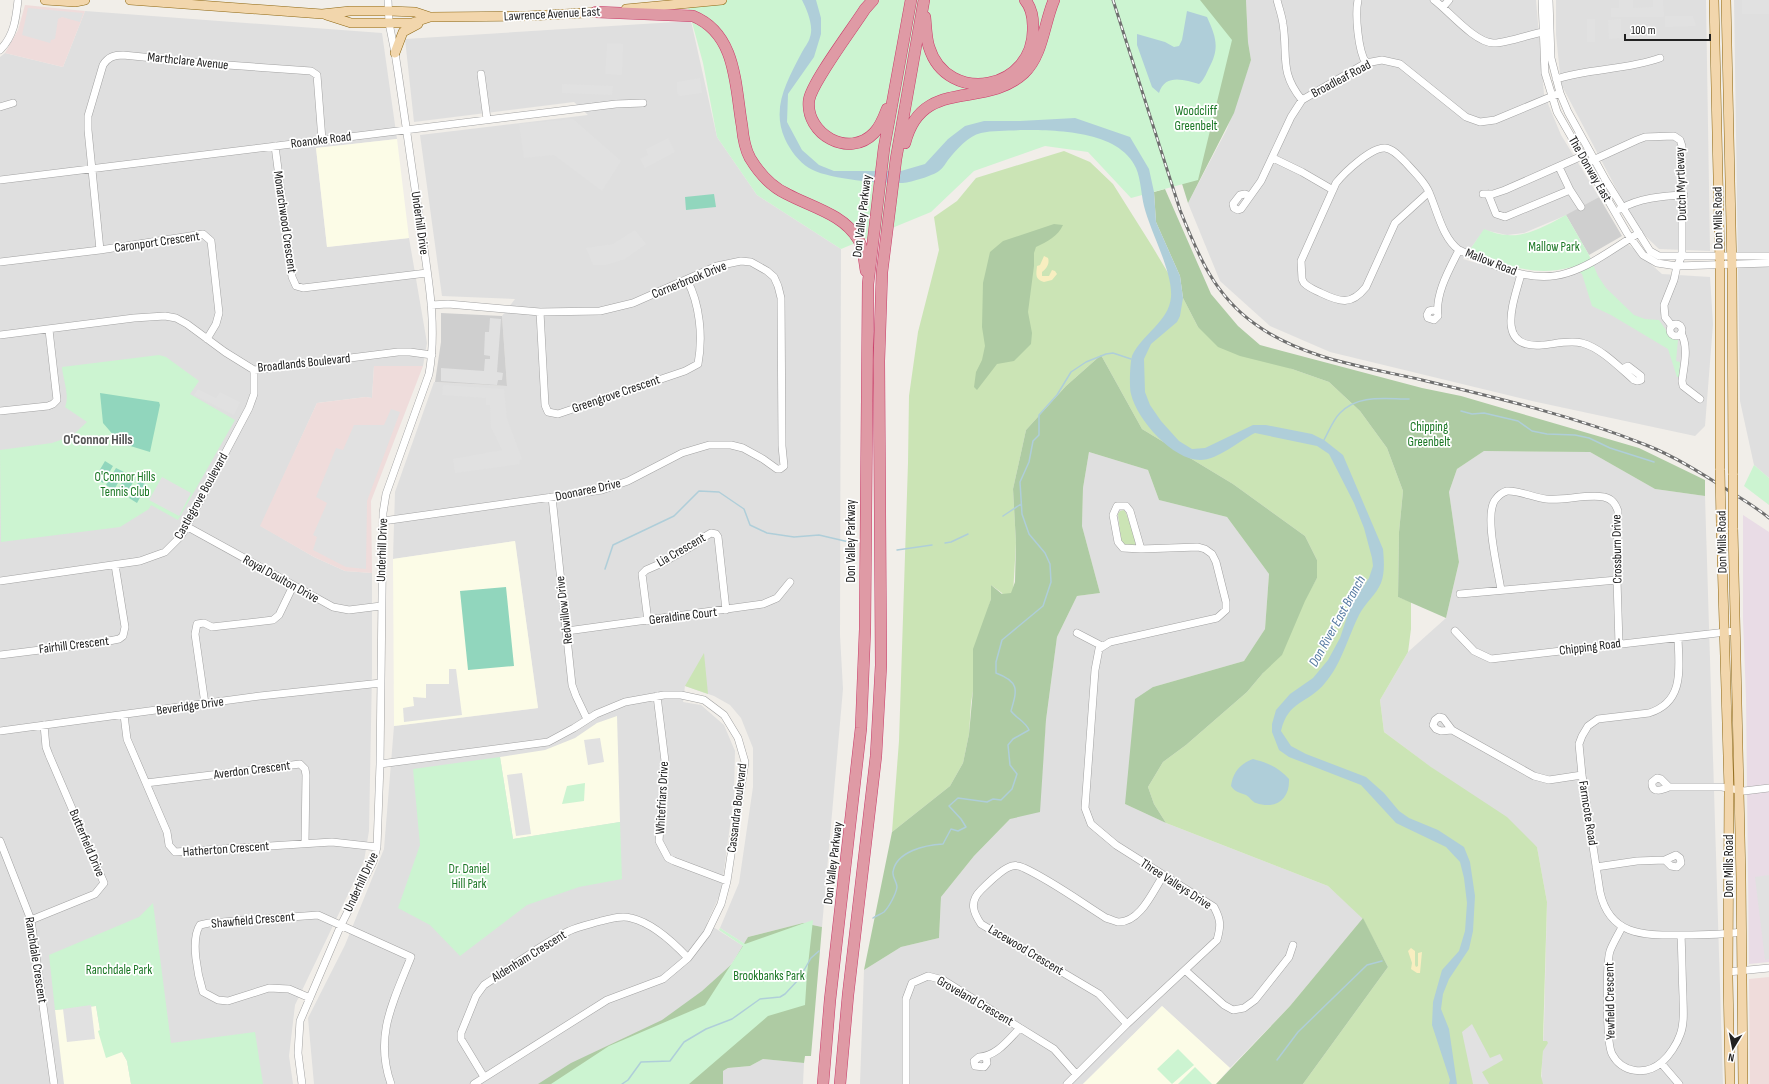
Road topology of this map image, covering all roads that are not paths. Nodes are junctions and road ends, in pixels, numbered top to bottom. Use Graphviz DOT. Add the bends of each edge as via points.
graph roads {
  1 [pos="18,0"];
  2 [pos="45,0"];
  3 [pos="85,0"];
  4 [pos="130,0"];
  5 [pos="388,0"];
  6 [pos="722,0"];
  7 [pos="874,0"];
  8 [pos="911,0"];
  9 [pos="1025,0"];
  10 [pos="1054,0"];
  11 [pos="1277,0"];
  12 [pos="1358,0"];
  13 [pos="1434,0"];
  14 [pos="1449,0"];
  15 [pos="1542,0"];
  16 [pos="1549,0"];
  17 [pos="1714,0"];
  18 [pos="1726,0"];
  19 [pos="923,2"];
  20 [pos="1443,6"];
  21 [pos="389,11"];
  22 [pos="596,12"];
  23 [pos="322,14"];
  24 [pos="430,18"];
  25 [pos="389,23"];
  26 [pos="1546,31"];
  27 [pos="0,50"];
  28 [pos="395,53"];
  29 [pos="1660,58"];
  30 [pos="1366,63"];
  31 [pos="481,74"];
  32 [pos="1556,79"];
  33 [pos="894,92"];
  34 [pos="1560,93"];
  35 [pos="1552,97"];
  36 [pos="1302,100"];
  37 [pos="642,102"];
  38 [pos="13,103"];
  39 [pos="0,107"];
  40 [pos="487,120"];
  41 [pos="406,130"];
  42 [pos="322,140"];
  43 [pos="275,146"];
  44 [pos="1582,156"];
  45 [pos="1272,158"];
  46 [pos="896,159"];
  47 [pos="1594,159"];
  48 [pos="1586,164"];
  49 [pos="1559,167"];
  50 [pos="92,169"];
  51 [pos="0,180"];
  52 [pos="1333,190"];
  53 [pos="1570,190"];
  54 [pos="1429,192"];
  55 [pos="1684,195"];
  56 [pos="1250,196"];
  57 [pos="1581,207"];
  58 [pos="1623,208"];
  59 [pos="1615,212"];
  60 [pos="1639,233"];
  61 [pos="1630,238"];
  62 [pos="100,250"];
  63 [pos="1459,250"];
  64 [pos="1719,255"];
  65 [pos="1682,256"];
  66 [pos="1769,256"];
  67 [pos="1731,259"];
  68 [pos="0,262"];
  69 [pos="1769,263"];
  70 [pos="1720,264"];
  71 [pos="1677,266"];
  72 [pos="427,273"];
  73 [pos="1521,274"];
  74 [pos="688,280"];
  75 [pos="868,284"];
  76 [pos="431,305"];
  77 [pos="1436,311"];
  78 [pos="540,312"];
  79 [pos="50,330"];
  80 [pos="0,335"];
  81 [pos="207,339"];
  82 [pos="432,355"];
  83 [pos="1622,369"];
  84 [pos="254,370"];
  85 [pos="1700,399"];
  86 [pos="0,411"];
  87 [pos="780,469"];
  88 [pos="552,497"];
  89 [pos="383,520"];
  90 [pos="186,526"];
  91 [pos="1141,549"];
  92 [pos="115,565"];
  93 [pos="1617,580"];
  94 [pos="0,581"];
  95 [pos="790,582"];
  96 [pos="292,586"];
  97 [pos="1501,590"];
  98 [pos="1460,594"];
  99 [pos="381,606"];
  100 [pos="726,610"];
  101 [pos="648,620"];
  102 [pos="567,631"];
  103 [pos="1455,631"];
  104 [pos="1735,631"];
  105 [pos="1725,632"];
  106 [pos="1077,633"];
  107 [pos="1678,638"];
  108 [pos="1619,644"];
  109 [pos="1102,646"];
  110 [pos="0,655"];
  111 [pos="380,683"];
  112 [pos="657,696"];
  113 [pos="205,704"];
  114 [pos="124,714"];
  115 [pos="587,719"];
  116 [pos="44,725"];
  117 [pos="1452,730"];
  118 [pos="0,731"];
  119 [pos="380,764"];
  120 [pos="1582,775"];
  121 [pos="146,783"];
  122 [pos="1669,787"];
  123 [pos="1729,788"];
  124 [pos="1769,788"];
  125 [pos="1739,791"];
  126 [pos="1728,835"];
  127 [pos="1739,835"];
  128 [pos="0,841"];
  129 [pos="305,843"];
  130 [pos="377,847"];
  131 [pos="1665,860"];
  132 [pos="1596,867"];
  133 [pos="1163,876"];
  134 [pos="1729,879"];
  135 [pos="1741,879"];
  136 [pos="727,882"];
  137 [pos="31,920"];
  138 [pos="341,925"];
  139 [pos="1622,927"];
  140 [pos="1741,932"];
  141 [pos="1729,934"];
  142 [pos="1681,935"];
  143 [pos="1293,945"];
  144 [pos="688,958"];
  145 [pos="1769,968"];
  146 [pos="1186,970"];
  147 [pos="1740,971"];
  148 [pos="1728,972"];
  149 [pos="310,998"];
  150 [pos="1127,1024"];
  151 [pos="1020,1028"];
  152 [pos="986,1057"];
  153 [pos="1661,1063"];
  154 [pos="1076,1074"];
  155 [pos="484,1077"];
  156 [pos="54,1084"];
  157 [pos="302,1084"];
  158 [pos="391,1084"];
  159 [pos="474,1084"];
  160 [pos="823,1084"];
  161 [pos="840,1084"];
  162 [pos="906,1084"];
  163 [pos="1067,1084"];
  164 [pos="1678,1084"];
  165 [pos="1730,1084"];
  166 [pos="1743,1084"];
  1 -- 27 [label="street" via="12,32"];
  2 -- 3 [label="main road"];
  4 -- 23 [label="main road, Lawrence Avenue East"];
  5 -- 21 [label="street, Underhill Drive"];
  6 -- 22 [label="main road, Lawrence Avenue East"];
  7 -- 33 [label="highway" via="865,9 815,84 809,100 811,118 818,131 830,139 844,143 862,140 874,133 879,126"];
  8 -- 33 [label="highway, Don Valley Parkway"];
  9 -- 19 [label="highway" via="1033,17 1034,37 1030,52 1014,72 1002,80 986,84 956,79 944,71 935,60 928,47"];
  10 -- 46 [label="highway" via="1038,50 1025,72 999,89 936,102 921,110 911,124 903,148"];
  11 -- 36 [label="street" via="1283,24 1287,76"];
  12 -- 30 [label="street" via="1357,18 1361,53"];
  13 -- 20 [label="street"];
  14 -- 20 [label="street"];
  15 -- 26 [label="street, The Donway East"];
  16 -- 26 [label="street, The Donway East"];
  17 -- 64 [label="main road, Don Mills Road"];
  18 -- 67 [label="main road, Don Mills Road"];
  19 -- 46 [label="highway, Don Valley Parkway"];
  20 -- 26 [label="street" via="1477,37 1488,42 1499,43"];
  21 -- 23 [label="main road, Lawrence Avenue East"];
  21 -- 24 [label="main road, Lawrence Avenue East" via="415,12"];
  21 -- 25 [label="street, Underhill Drive"];
  22 -- 24 [label="main road, Lawrence Avenue East"];
  22 -- 75 [label="highway" via="692,16 715,30 725,43 732,61 744,140 750,158 774,186 836,217 850,228 859,240"];
  23 -- 25 [label="main road, Lawrence Avenue East" via="351,23"];
  24 -- 25 [label="main road, Lawrence Avenue East" via="412,23"];
  24 -- 28 [label="main road" via="404,32"];
  25 -- 28 [label="street, Underhill Drive"];
  26 -- 32 [label="street, The Donway East"];
  26 -- 35 [label="street, The Donway East" via="1545,73"];
  28 -- 41 [label="street, Underhill Drive"];
  29 -- 32 [label="street" via="1645,64 1597,70"];
  30 -- 35 [label="street, Broadleaf Road" via="1382,60 1400,64 1466,117 1480,122 1495,120"];
  30 -- 36 [label="street, Broadleaf Road"];
  31 -- 40 [label="street"];
  32 -- 34 [label="street, The Donway East"];
  33 -- 75 [label="highway, Don Valley Parkway" via="876,207"];
  34 -- 35 [label="street, Broadleaf Road"];
  34 -- 47 [label="street, The Donway East"];
  35 -- 44 [label="street, The Donway East" via="1557,112"];
  36 -- 45 [label="street, Broadleaf Road"];
  37 -- 40 [label="street, Roanoke Road" via="624,102"];
  38 -- 39 [label="street"];
  40 -- 41 [label="street, Roanoke Road"];
  41 -- 42 [label="street, Roanoke Road"];
  41 -- 72 [label="street, Underhill Drive"];
  42 -- 43 [label="street, Roanoke Road"];
  42 -- 50 [label="street, Marthclare Avenue" via="318,83 314,72 117,55 106,59 103,65 88,116"];
  43 -- 50 [label="street, Roanoke Road"];
  43 -- 72 [label="street, Monarchwood Crescent" via="292,277 296,286 302,288"];
  44 -- 48 [label="street, The Donway East"];
  44 -- 49 [label="street"];
  45 -- 52 [label="street"];
  45 -- 56 [label="street, Broadleaf Road" via="1261,181"];
  46 -- 161 [label="highway, Don Valley Parkway" via="882,272 879,361 881,665 875,764"];
  47 -- 48 [label="street, Dutch Myrtleway"];
  47 -- 55 [label="street, Dutch Myrtleway" via="1645,137 1674,136 1680,140 1682,146"];
  47 -- 58 [label="street, The Donway East"];
  48 -- 59 [label="street, The Donway East"];
  49 -- 53 [label="street"];
  49 -- 53 [label="street" via="1505,190 1486,194 1496,214 1504,217"];
  50 -- 51 [label="street, Roanoke Road"];
  50 -- 62 [label="street"];
  52 -- 54 [label="street, Mallow Road" via="1341,177 1365,156 1377,149 1386,148 1396,154 1420,178"];
  52 -- 54 [label="street" via="1303,256 1301,268 1304,283 1337,300 1359,295 1366,287 1395,223"];
  53 -- 57 [label="street"];
  54 -- 63 [label="street, Mallow Road" via="1446,236"];
  55 -- 58 [label="street" via="1652,198 1634,202"];
  55 -- 65 [label="street, Dutch Myrtleway"];
  58 -- 59 [label="street"];
  58 -- 60 [label="street, The Donway East"];
  59 -- 61 [label="street, The Donway East"];
  60 -- 61 [label="street, Mallow Road"];
  60 -- 65 [label="street, The Donway East" via="1650,251 1659,256"];
  61 -- 71 [label="street, The Donway East" via="1643,256 1658,263"];
  61 -- 73 [label="street, Mallow Road" via="1595,260 1565,274 1546,277"];
  62 -- 68 [label="street, Caronport Crescent"];
  62 -- 81 [label="street, Caronport Crescent" via="199,234 206,236 211,241 219,314"];
  63 -- 73 [label="street, Mallow Road"];
  63 -- 77 [label="street" via="1446,275"];
  64 -- 65 [label="street, The Donway East"];
  64 -- 67 [label="street, The Donway East"];
  64 -- 70 [label="main road, Don Mills Road"];
  65 -- 71 [label="street"];
  66 -- 67 [label="street"];
  67 -- 69 [label="street"];
  67 -- 70 [label="street, The Donway East"];
  67 -- 104 [label="main road, Don Mills Road, bridge"];
  70 -- 71 [label="street, The Donway East"];
  70 -- 105 [label="main road, Don Mills Road, bridge" via="1720,470"];
  71 -- 85 [label="street" via="1664,305 1665,317 1672,326 1670,330 1673,334 1676,336 1681,333 1685,341 1683,386"];
  72 -- 76 [label="street, Underhill Drive"];
  73 -- 83 [label="street" via="1510,319 1514,335 1518,339 1530,345 1566,342 1583,344"];
  74 -- 78 [label="street, Cornerbrook Drive" via="614,309 584,313"];
  74 -- 78 [label="street, Greengrove Crescent" via="699,315 698,364 685,371 558,414 548,412 545,405"];
  74 -- 87 [label="street, Cornerbrook Drive" via="717,266 741,261 751,262 774,277 781,298 784,461 783,468"];
  75 -- 160 [label="highway, Don Valley Parkway" via="862,728 830,1000"];
  76 -- 78 [label="street, Cornerbrook Drive" via="448,304"];
  76 -- 82 [label="street, Underhill Drive"];
  79 -- 80 [label="street, Broadlands Boulevard"];
  79 -- 81 [label="street, Broadlands Boulevard" via="165,316 180,320"];
  79 -- 86 [label="street" via="57,400 48,406"];
  81 -- 84 [label="street, Broadlands Boulevard"];
  82 -- 84 [label="street, Broadlands Boulevard" via="398,352"];
  82 -- 89 [label="street, Underhill Drive" via="429,374 386,494"];
  84 -- 90 [label="street, Castlegrove Boulevard" via="255,387 252,402"];
  87 -- 88 [label="street, Doonaree Drive" via="736,446 709,445 682,453 615,486"];
  88 -- 89 [label="street, Doonaree Drive"];
  88 -- 102 [label="street, Redwillow Drive"];
  89 -- 99 [label="street, Underhill Drive"];
  90 -- 92 [label="street, Castlegrove Boulevard" via="180,537 165,552 140,561"];
  90 -- 96 [label="street, Royal Doulton Drive"];
  91 -- 91 [label="street" via="1130,511 1126,506 1117,506 1113,515 1118,542 1122,548"];
  91 -- 109 [label="street" via="1198,547 1212,554 1226,610 1217,618"];
  92 -- 94 [label="street, Castlegrove Boulevard"];
  92 -- 110 [label="street, Fairhill Crescent" via="125,627 123,636 104,642"];
  93 -- 97 [label="street"];
  93 -- 97 [label="street, Crossburn Drive" via="1618,515 1613,501 1598,497 1544,499 1508,491 1495,501 1490,515"];
  93 -- 108 [label="street, Crossburn Drive"];
  95 -- 100 [label="street, Geraldine Court" via="772,602"];
  96 -- 99 [label="street, Royal Doulton Drive" via="338,609"];
  96 -- 113 [label="street" via="279,615 273,620 212,627 204,622 197,624 195,634"];
  97 -- 98 [label="street"];
  99 -- 111 [label="street, Underhill Drive"];
  100 -- 101 [label="street, Geraldine Court"];
  100 -- 101 [label="street, Lia Crescent" via="718,537 711,533 642,574"];
  101 -- 102 [label="street, Geraldine Court"];
  102 -- 115 [label="street, Redwillow Drive" via="572,685"];
  103 -- 108 [label="street, Chipping Road" via="1474,651 1491,659"];
  104 -- 105 [label="street, Chipping Road"];
  104 -- 125 [label="main road, Don Mills Road"];
  105 -- 107 [label="street, Chipping Road"];
  105 -- 123 [label="main road, Don Mills Road"];
  106 -- 109 [label="street"];
  107 -- 108 [label="street, Chipping Road"];
  107 -- 120 [label="street, Farmcote Road" via="1678,680 1671,698 1657,710 1598,719 1588,726 1579,744"];
  109 -- 133 [label="street, Three Valleys Drive" via="1099,649 1095,670 1085,808 1091,824 1102,835"];
  111 -- 113 [label="street, Beveridge Drive"];
  111 -- 119 [label="street, Underhill Drive"];
  112 -- 115 [label="street, Cassandra Boulevard" via="625,702"];
  112 -- 136 [label="street, Whitefriars Drive" via="665,761 659,841 668,858"];
  112 -- 136 [label="street, Cassandra Boulevard" via="681,695 704,700 724,716 738,738 744,768"];
  113 -- 114 [label="street, Beveridge Drive"];
  114 -- 116 [label="street, Beveridge Drive"];
  114 -- 121 [label="street, Hatherton Crescent" via="127,740"];
  115 -- 119 [label="street, Cassandra Boulevard" via="548,742"];
  116 -- 118 [label="street, Beveridge Drive"];
  116 -- 137 [label="street, Butterfield Drive" via="46,747 104,883 96,894"];
  117 -- 120 [label="street" via="1534,776 1549,780"];
  119 -- 130 [label="street, Underhill Drive"];
  120 -- 132 [label="street, Farmcote Road"];
  121 -- 129 [label="street, Hatherton Crescent" via="167,832 169,845 175,852"];
  121 -- 129 [label="street, Averdon Crescent" via="300,764 306,775"];
  122 -- 123 [label="street"];
  123 -- 125 [label="street"];
  123 -- 126 [label="main road, Don Mills Road"];
  124 -- 125 [label="street"];
  125 -- 127 [label="main road, Don Mills Road"];
  126 -- 127 [label="main road"];
  126 -- 134 [label="main road, Don Mills Road"];
  127 -- 135 [label="main road, Don Mills Road"];
  128 -- 137 [label="street, Ranchdale Crescent"];
  129 -- 130 [label="street, Hatherton Crescent" via="341,842"];
  130 -- 138 [label="street, Underhill Drive" via="373,862"];
  131 -- 132 [label="street"];
  132 -- 139 [label="street, Farmcote Road" via="1605,908"];
  133 -- 146 [label="street, Three Valleys Drive" via="1214,907 1220,919 1217,940"];
  133 -- 150 [label="street, Lacewood Crescent" via="1135,916 1117,922 1018,866 1006,868 980,891 974,904 973,911 981,924 1099,994"];
  134 -- 135 [label="main road"];
  134 -- 141 [label="main road, Don Mills Road"];
  135 -- 140 [label="main road, Don Mills Road"];
  136 -- 144 [label="street, Cassandra Boulevard" via="721,904 708,933"];
  137 -- 156 [label="street, Ranchdale Crescent"];
  138 -- 149 [label="street, Underhill Drive"];
  138 -- 149 [label="street, Shawfield Crescent" via="318,915 209,923 200,925 196,930 199,978 203,992 218,1000 228,1001 269,988 290,989"];
  138 -- 158 [label="street" via="411,957 384,1031 385,1068"];
  139 -- 142 [label="street, Farmcote Road" via="1642,934"];
  139 -- 153 [label="street, Yewfield Crescent" via="1608,959 1610,1048 1616,1060 1628,1069 1649,1069"];
  140 -- 141 [label="street, Farmcote Road"];
  140 -- 147 [label="main road, Don Mills Road"];
  141 -- 142 [label="street, Farmcote Road"];
  141 -- 148 [label="main road, Don Mills Road"];
  142 -- 153 [label="street" via="1681,1034 1669,1055"];
  143 -- 146 [label="street" via="1289,957 1255,1000 1244,1008 1233,1010 1224,1005"];
  144 -- 155 [label="street, Cassandra Boulevard" via="663,979 608,1000"];
  144 -- 155 [label="street, Aldenham Crescent" via="650,926 632,918 615,918 561,934 484,985 476,996 460,1039"];
  145 -- 147 [label="street"];
  146 -- 150 [label="street, Three Valleys Drive"];
  147 -- 148 [label="street"];
  147 -- 166 [label="main road, Don Mills Road"];
  148 -- 165 [label="main road, Don Mills Road"];
  149 -- 157 [label="street, Underhill Drive" via="300,1021 299,1031 298,1053"];
  150 -- 154 [label="street, Three Valleys Drive"];
  151 -- 152 [label="street" via="994,1054"];
  151 -- 154 [label="street, Groveland Crescent" via="1054,1049"];
  151 -- 162 [label="street, Groveland Crescent" via="943,980 928,976 916,980 909,988 906,999"];
  153 -- 164 [label="street"];
  154 -- 163 [label="street, Three Valleys Drive"];
  155 -- 159 [label="street, Cassandra Boulevard"];
}
